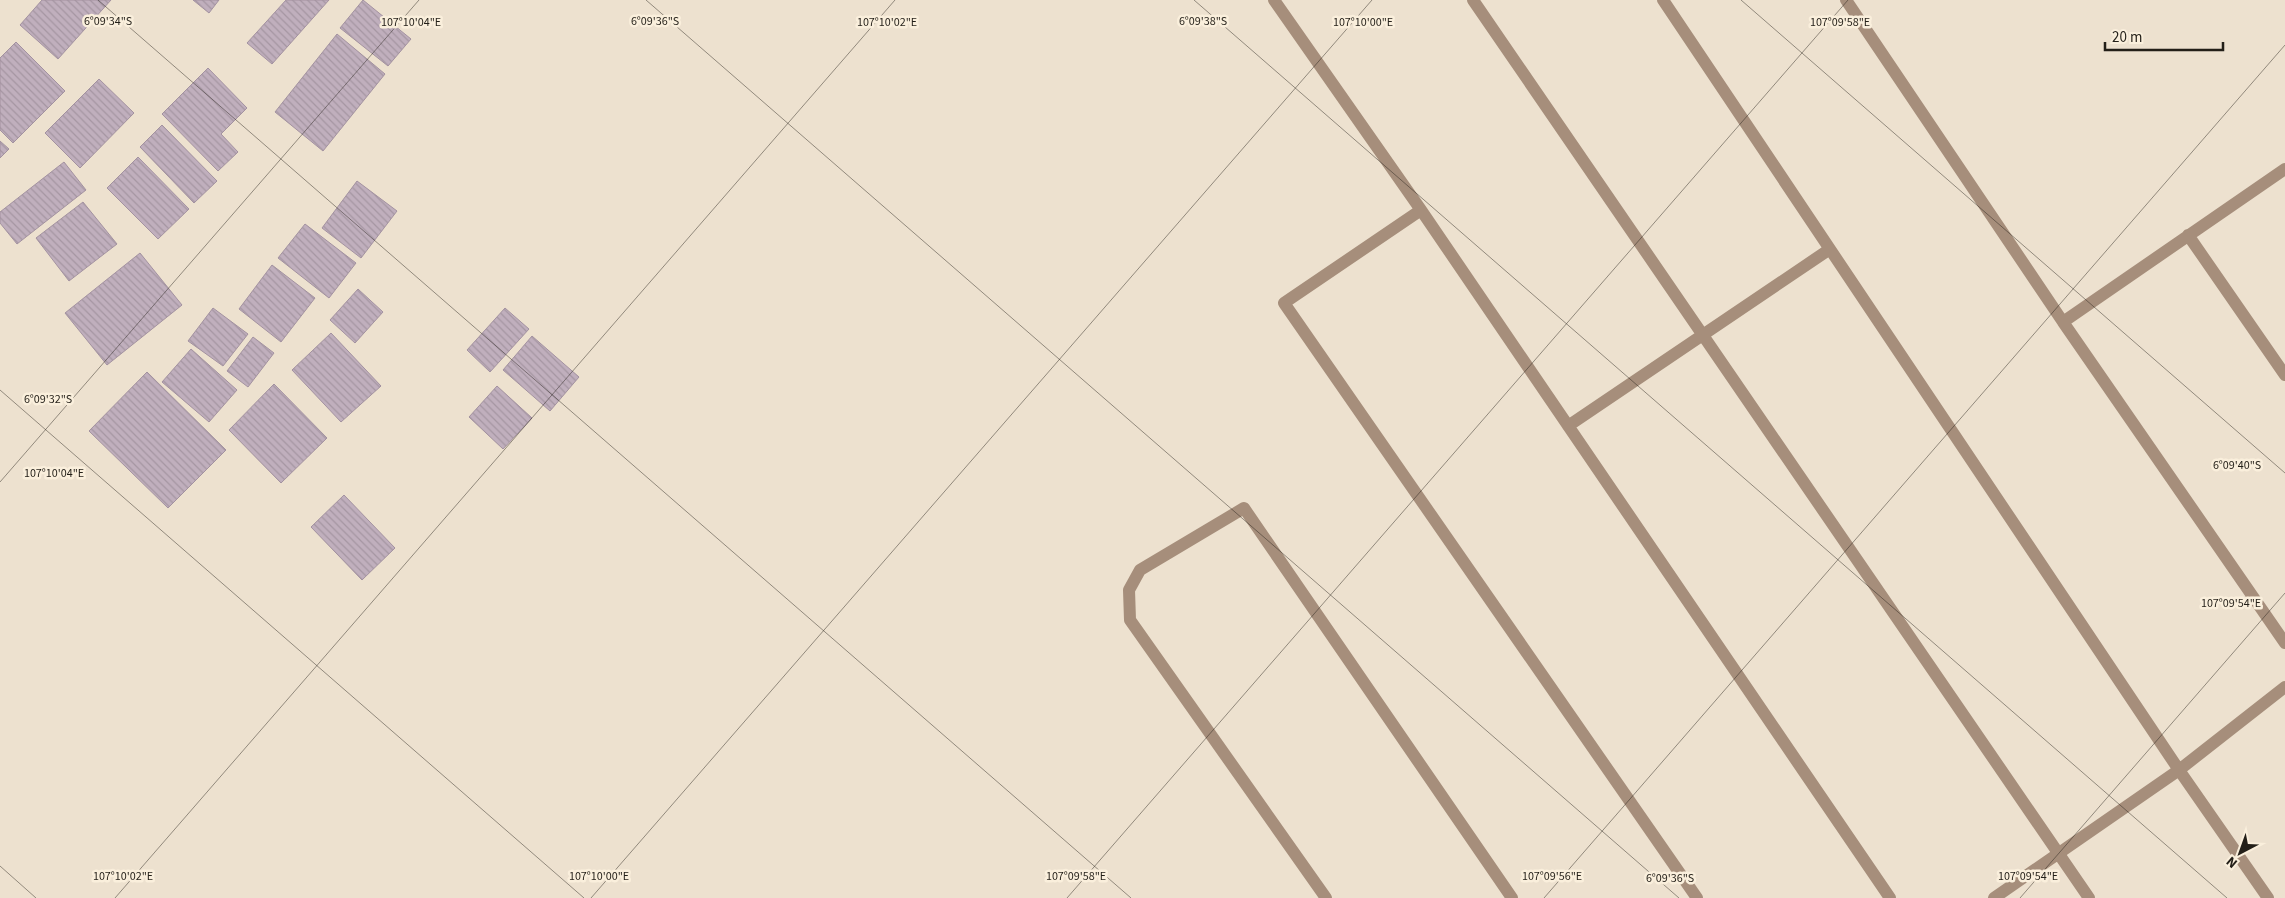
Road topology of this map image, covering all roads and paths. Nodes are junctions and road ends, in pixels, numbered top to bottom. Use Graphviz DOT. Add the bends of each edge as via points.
graph roads {
  1 [pos="1274,0"];
  2 [pos="1473,0"];
  3 [pos="1663,0"];
  4 [pos="1846,0"];
  5 [pos="2285,169"];
  6 [pos="1421,210"];
  7 [pos="2188,235"];
  8 [pos="1830,249"];
  9 [pos="2062,322"];
  10 [pos="1703,335"];
  11 [pos="2285,375"];
  12 [pos="1568,426"];
  13 [pos="2285,643"];
  14 [pos="2285,687"];
  15 [pos="2179,770"];
  16 [pos="2058,854"];
  17 [pos="1326,898"];
  18 [pos="1512,898"];
  19 [pos="1697,898"];
  20 [pos="1890,898"];
  21 [pos="1994,898"];
  22 [pos="2089,898"];
  23 [pos="2268,898"];
  1 -- 6 [label="street"];
  2 -- 10 [label="street"];
  3 -- 8 [label="street"];
  4 -- 9 [label="street"];
  5 -- 7 [label="street"];
  6 -- 12 [label="street"];
  6 -- 19 [label="street" via="1284,303"];
  7 -- 9 [label="street"];
  7 -- 11 [label="street"];
  8 -- 10 [label="street"];
  8 -- 15 [label="street"];
  9 -- 13 [label="street"];
  10 -- 12 [label="street"];
  10 -- 16 [label="street"];
  12 -- 20 [label="street"];
  14 -- 15 [label="street"];
  15 -- 16 [label="street"];
  15 -- 23 [label="street"];
  16 -- 21 [label="street"];
  16 -- 22 [label="street"];
  17 -- 18 [label="street" via="1130,620 1129,590 1140,570 1244,508"];
}
